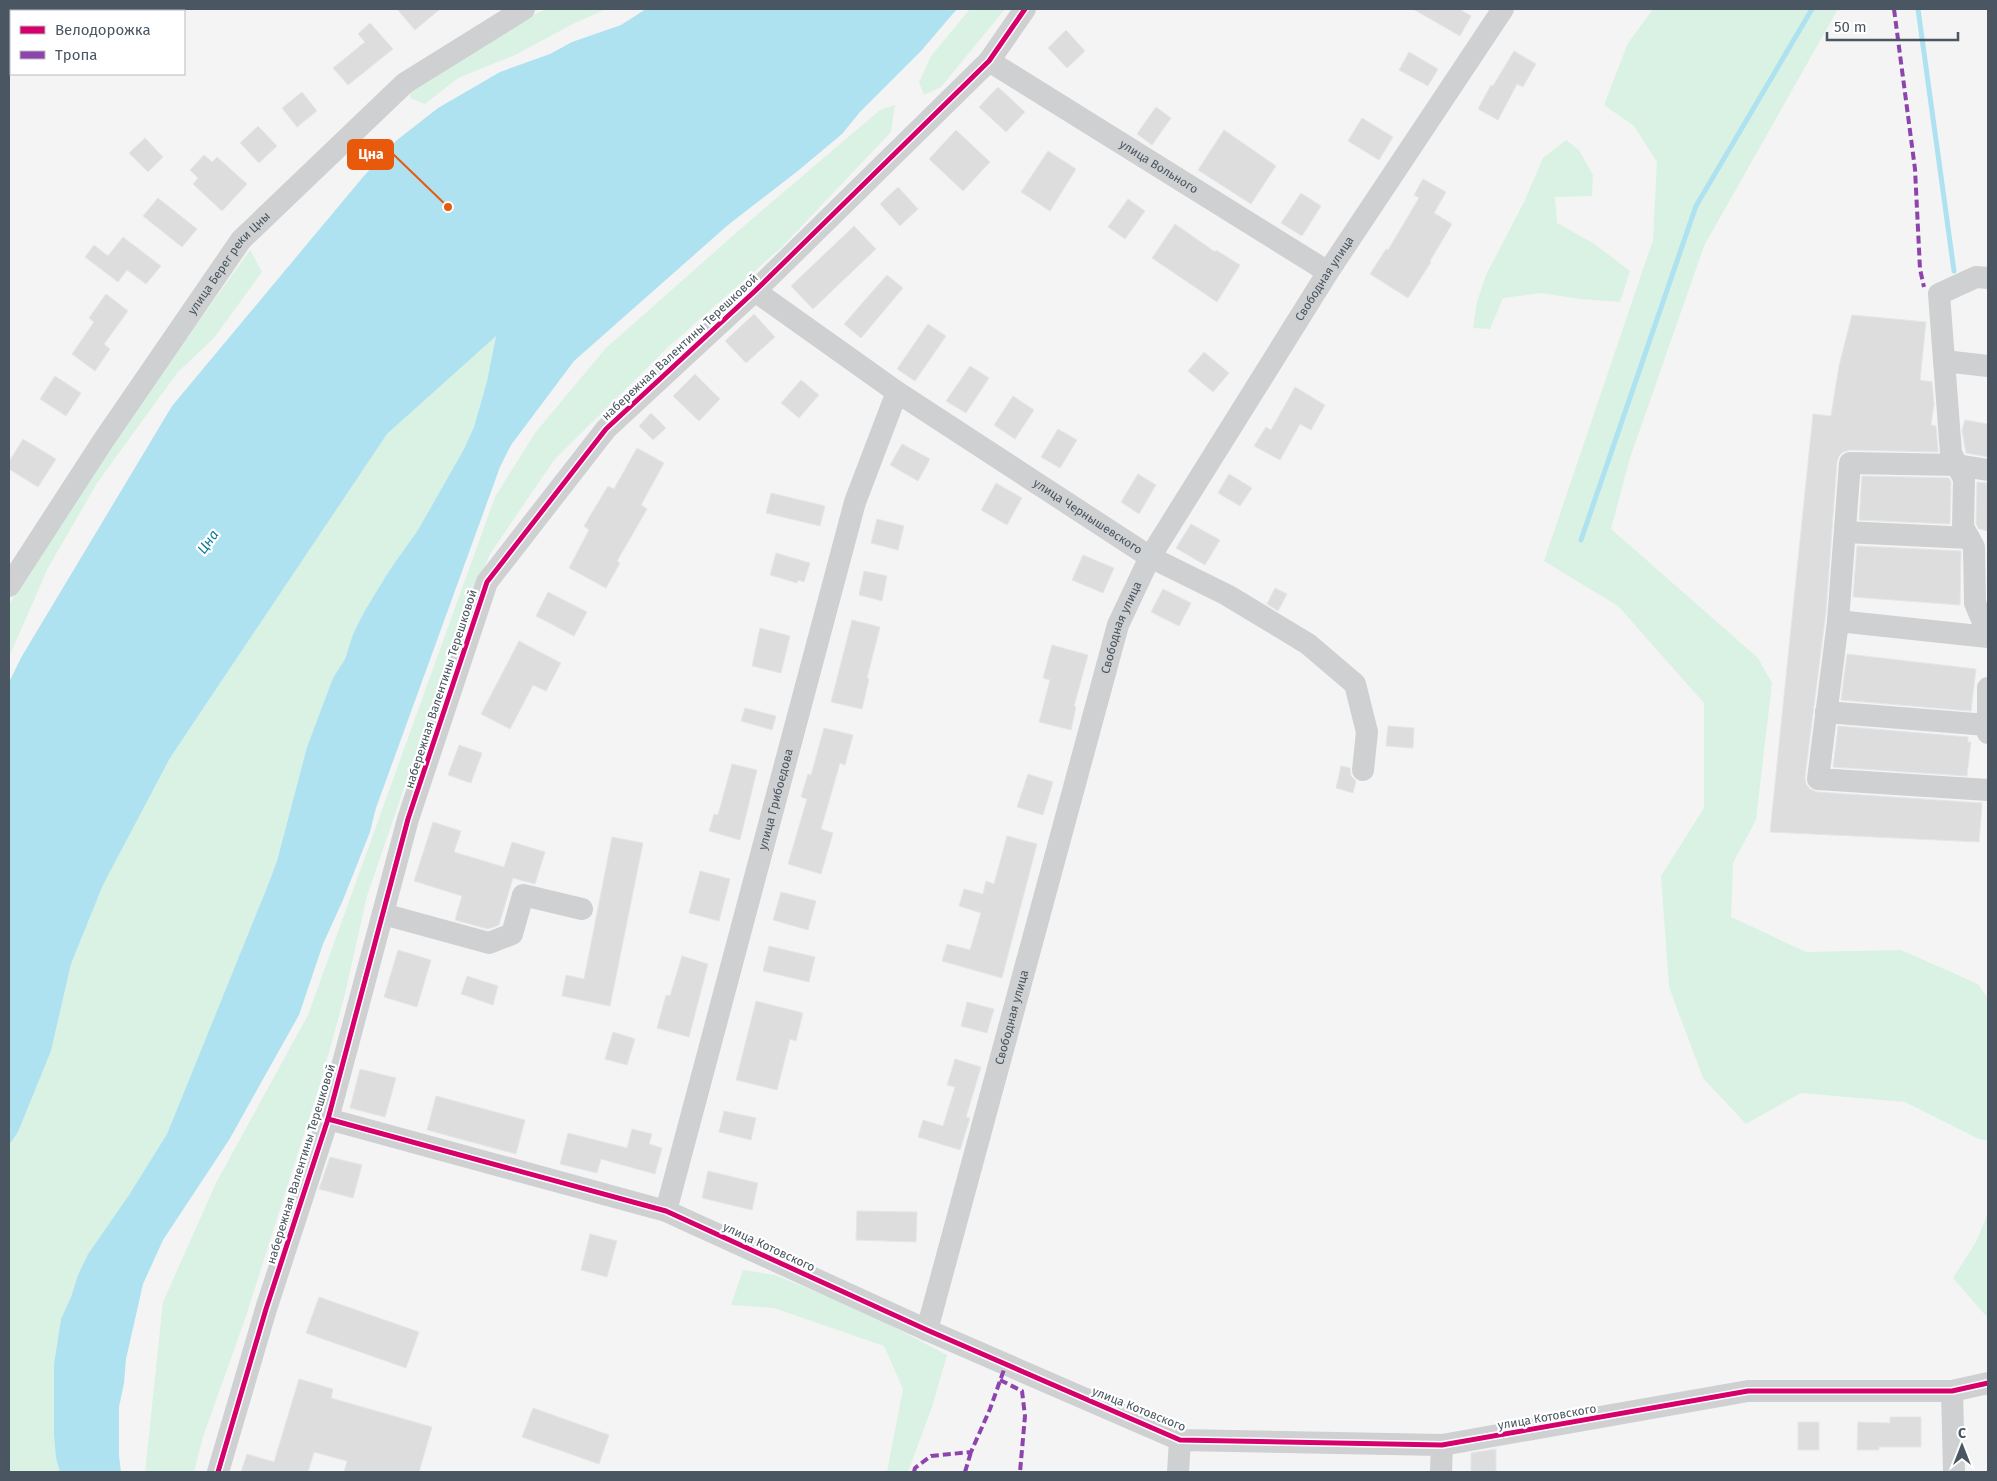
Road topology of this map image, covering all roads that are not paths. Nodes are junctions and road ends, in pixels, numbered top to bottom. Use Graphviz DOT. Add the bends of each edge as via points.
graph roads {
  1 [pos="524,9"];
  2 [pos="1025,9"];
  3 [pos="1503,9"];
  4 [pos="989,61"];
  5 [pos="1328,272"];
  6 [pos="1988,278"];
  7 [pos="755,291"];
  8 [pos="1944,361"];
  9 [pos="1988,366"];
  10 [pos="897,392"];
  11 [pos="1957,465"];
  12 [pos="1988,470"];
  13 [pos="1845,532"];
  14 [pos="1969,538"];
  15 [pos="1150,557"];
  16 [pos="9,586"];
  17 [pos="1838,621"];
  18 [pos="1988,636"];
  19 [pos="1988,688"];
  20 [pos="1826,712"];
  21 [pos="1988,729"];
  22 [pos="1363,770"];
  23 [pos="1988,790"];
  24 [pos="582,909"];
  25 [pos="383,914"];
  26 [pos="328,1119"];
  27 [pos="666,1211"];
  28 [pos="927,1330"];
  29 [pos="1988,1383"];
  30 [pos="1952,1391"];
  31 [pos="1180,1440"];
  32 [pos="1442,1445"];
  33 [pos="218,1472"];
  34 [pos="1178,1472"];
  35 [pos="1441,1472"];
  36 [pos="1954,1472"];
  1 -- 16 [label="street, улица Берег реки Цны" via="405,84 241,240 103,441"];
  2 -- 4 [label="street, набережная Валентины Терешковой"];
  3 -- 5 [label="street, Свободная улица"];
  4 -- 5 [label="street, улица Вольного"];
  4 -- 7 [label="street, набережная Валентины Терешковой"];
  5 -- 15 [label="street, Свободная улица"];
  6 -- 8 [label="street" via="1976,277 1939,294"];
  7 -- 10 [label="street, улица Чернышевского"];
  7 -- 25 [label="street, набережная Валентины Терешковой" via="606,429 487,582 408,819"];
  8 -- 9 [label="street"];
  8 -- 11 [label="street" via="1951,453"];
  10 -- 15 [label="street, улица Чернышевского"];
  10 -- 27 [label="street, улица Грибоедова" via="855,502"];
  11 -- 12 [label="street"];
  11 -- 13 [label="street" via="1850,463"];
  11 -- 14 [label="street" via="1964,479 1963,527"];
  13 -- 14 [label="street"];
  13 -- 17 [label="street"];
  14 -- 18 [label="street" via="1974,547 1975,603"];
  15 -- 22 [label="street, улица Чернышевского" via="1227,595 1308,644 1355,684 1367,732"];
  15 -- 28 [label="street, Свободная улица" via="1118,625"];
  17 -- 18 [label="street"];
  17 -- 20 [label="street"];
  19 -- 21 [label="street"];
  20 -- 21 [label="street"];
  20 -- 23 [label="street" via="1818,779"];
  24 -- 25 [label="street" via="523,895 512,934 488,943"];
  25 -- 26 [label="street, набережная Валентины Терешковой"];
  26 -- 27 [label="street, улица Котовского"];
  26 -- 33 [label="street, набережная Валентины Терешковой" via="266,1309"];
  27 -- 28 [label="street, улица Котовского"];
  28 -- 31 [label="street, улица Котовского"];
  29 -- 30 [label="street, улица Котовского"];
  30 -- 32 [label="street, улица Котовского" via="1748,1391"];
  30 -- 36 [label="street"];
  31 -- 32 [label="street, улица Котовского"];
  31 -- 34 [label="street"];
  32 -- 35 [label="street"];
}
